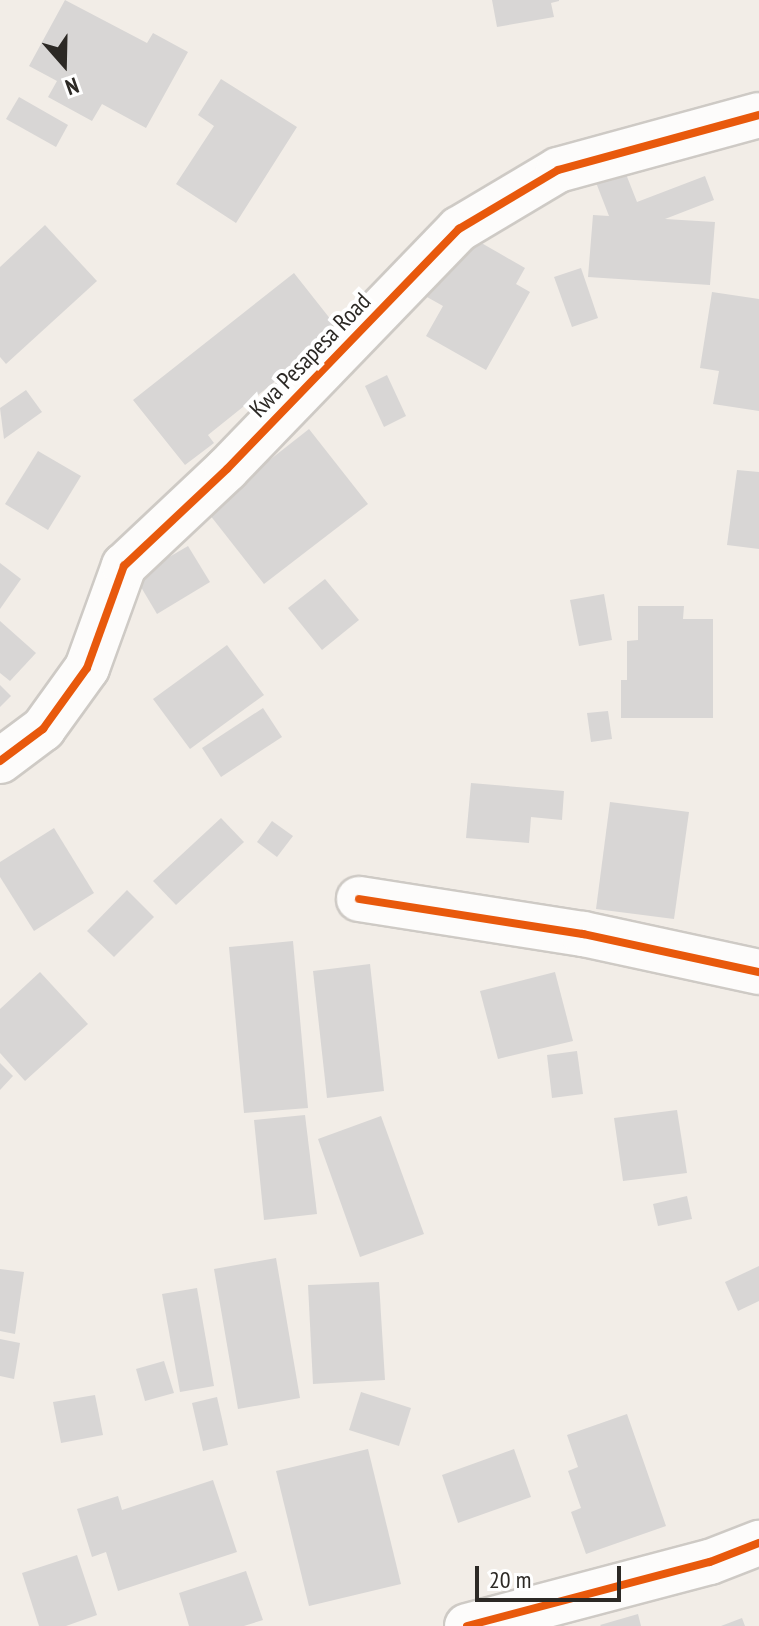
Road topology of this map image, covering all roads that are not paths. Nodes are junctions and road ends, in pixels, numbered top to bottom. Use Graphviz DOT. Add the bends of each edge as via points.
graph roads {
  1 [pos="759,115"];
  2 [pos="0,761"];
  3 [pos="359,899"];
  4 [pos="759,972"];
  5 [pos="759,1543"];
  6 [pos="467,1626"];
  1 -- 2 [label="street, Kwa Pesapesa Road" via="558,170 459,229 227,469 124,566 87,668 43,729"];
  3 -- 4 [label="street" via="583,934"];
  5 -- 6 [label="street" via="710,1562"];
}
